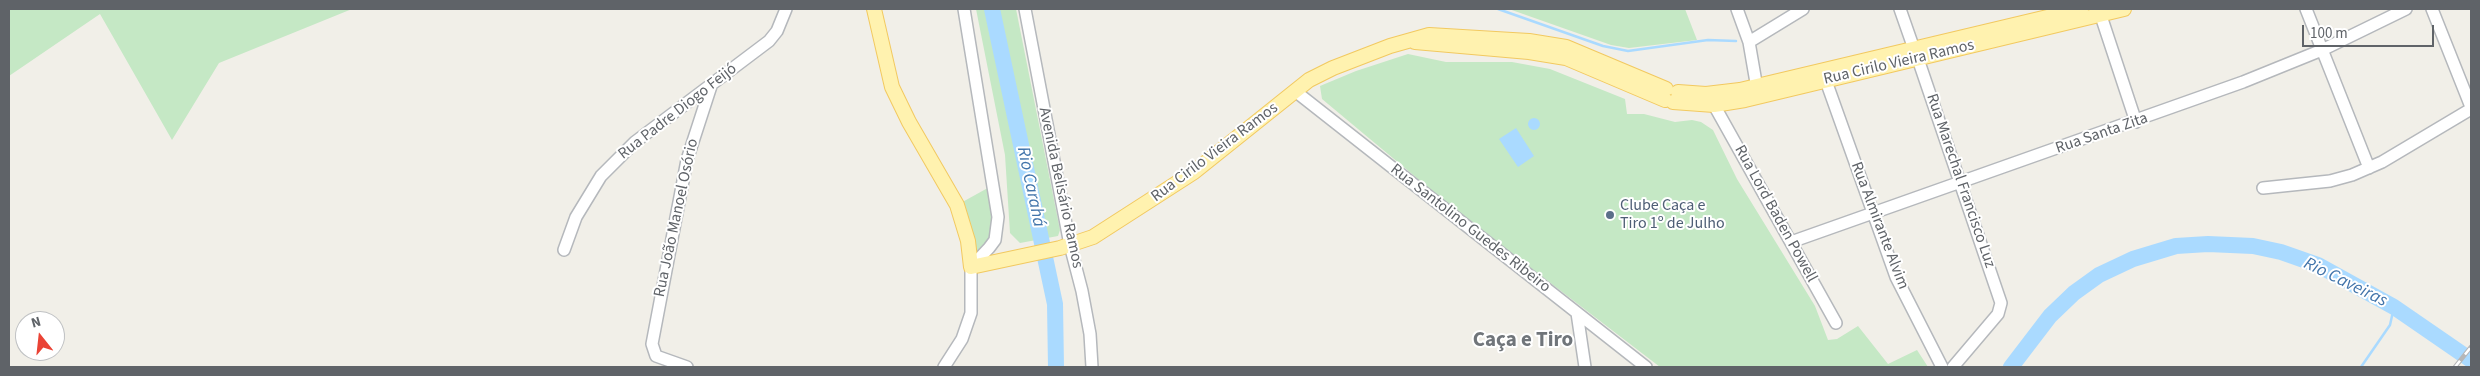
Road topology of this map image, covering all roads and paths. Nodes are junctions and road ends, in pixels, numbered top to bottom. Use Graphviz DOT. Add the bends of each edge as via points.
graph roads {
  1 [pos="786,9"];
  2 [pos="874,9"];
  3 [pos="964,9"];
  4 [pos="1025,9"];
  5 [pos="1737,9"];
  6 [pos="1803,9"];
  7 [pos="1900,9"];
  8 [pos="2081,9"];
  9 [pos="2124,9"];
  10 [pos="2306,9"];
  11 [pos="2406,9"];
  12 [pos="2432,9"];
  13 [pos="2101,16"];
  14 [pos="1749,42"];
  15 [pos="2322,50"];
  16 [pos="1916,54"];
  17 [pos="1826,81"];
  18 [pos="711,86"];
  19 [pos="1295,91"];
  20 [pos="1758,92"];
  21 [pos="1670,96"];
  22 [pos="1714,105"];
  23 [pos="2471,108"];
  24 [pos="2136,122"];
  25 [pos="2369,168"];
  26 [pos="1961,183"];
  27 [pos="2263,188"];
  28 [pos="1873,214"];
  29 [pos="1791,242"];
  30 [pos="1065,246"];
  31 [pos="564,250"];
  32 [pos="972,266"];
  33 [pos="1576,313"];
  34 [pos="1836,323"];
  35 [pos="686,367"];
  36 [pos="944,367"];
  37 [pos="1092,367"];
  38 [pos="1585,367"];
  39 [pos="1646,367"];
  40 [pos="1942,367"];
  41 [pos="1953,367"];
  1 -- 18 [label="street, Rua Padre Diogo Feijó" via="769,41"];
  2 -- 32 [label="main road" via="892,87 900,107 957,205"];
  3 -- 32 [label="street" via="998,217 995,240"];
  4 -- 30 [label="street, Avenida Belisário Ramos"];
  5 -- 14 [label="street"];
  6 -- 14 [label="street"];
  7 -- 16 [label="street, Rua Marechal Francisco Luz"];
  8 -- 16 [label="main road, Rua Cirilo Vieira Ramos"];
  9 -- 13 [label="main road, Rua Cirilo Vieira Ramos"];
  10 -- 15 [label="street"];
  11 -- 15 [label="street, Rua Santa Zita"];
  12 -- 23 [label="street"];
  13 -- 16 [label="main road, Rua Cirilo Vieira Ramos"];
  13 -- 24 [label="street"];
  14 -- 20 [label="street"];
  15 -- 24 [label="street, Rua Santa Zita"];
  15 -- 25 [label="street"];
  16 -- 17 [label="main road, Rua Cirilo Vieira Ramos"];
  16 -- 20 [label="main road, Rua Cirilo Vieira Ramos"];
  16 -- 26 [label="street, Rua Marechal Francisco Luz"];
  17 -- 20 [label="main road, Rua Cirilo Vieira Ramos"];
  17 -- 28 [label="street, Rua Almirante Alvim"];
  18 -- 31 [label="street, Rua Padre Diogo Feijó" via="635,142 601,176 576,218"];
  18 -- 35 [label="street, Rua João Manoel Osório" via="687,160 652,344 653,352 659,358"];
  19 -- 21 [label="main road, Rua Cirilo Vieira Ramos" via="1333,68 1405,41 1566,58"];
  19 -- 30 [label="main road, Rua Cirilo Vieira Ramos" via="1173,188 1102,233"];
  19 -- 33 [label="street, Rua Santolino Guedes Ribeiro"];
  20 -- 21 [label="main road, Rua Cirilo Vieira Ramos"];
  20 -- 22 [label="main road, Rua Cirilo Vieira Ramos"];
  21 -- 22 [label="main road, Rua Cirilo Vieira Ramos"];
  22 -- 29 [label="street, Rua Lord Baden Powell"];
  23 -- 25 [label="street"];
  24 -- 26 [label="street, Rua Santa Zita"];
  25 -- 27 [label="street" via="2330,181"];
  26 -- 28 [label="street, Rua Santa Zita"];
  26 -- 41 [label="street, Rua Marechal Francisco Luz" via="2002,303 1998,314"];
  28 -- 29 [label="street, Rua Santa Zita"];
  28 -- 40 [label="street, Rua Almirante Alvim" via="1896,277"];
  29 -- 34 [label="street, Rua Lord Baden Powell"];
  30 -- 32 [label="main road, Rua Cirilo Vieira Ramos"];
  30 -- 37 [label="street, Avenida Belisário Ramos" via="1086,308"];
  32 -- 36 [label="street" via="971,313 962,339"];
  33 -- 38 [label="street"];
  33 -- 39 [label="street, Rua Santolino Guedes Ribeiro"];
}
